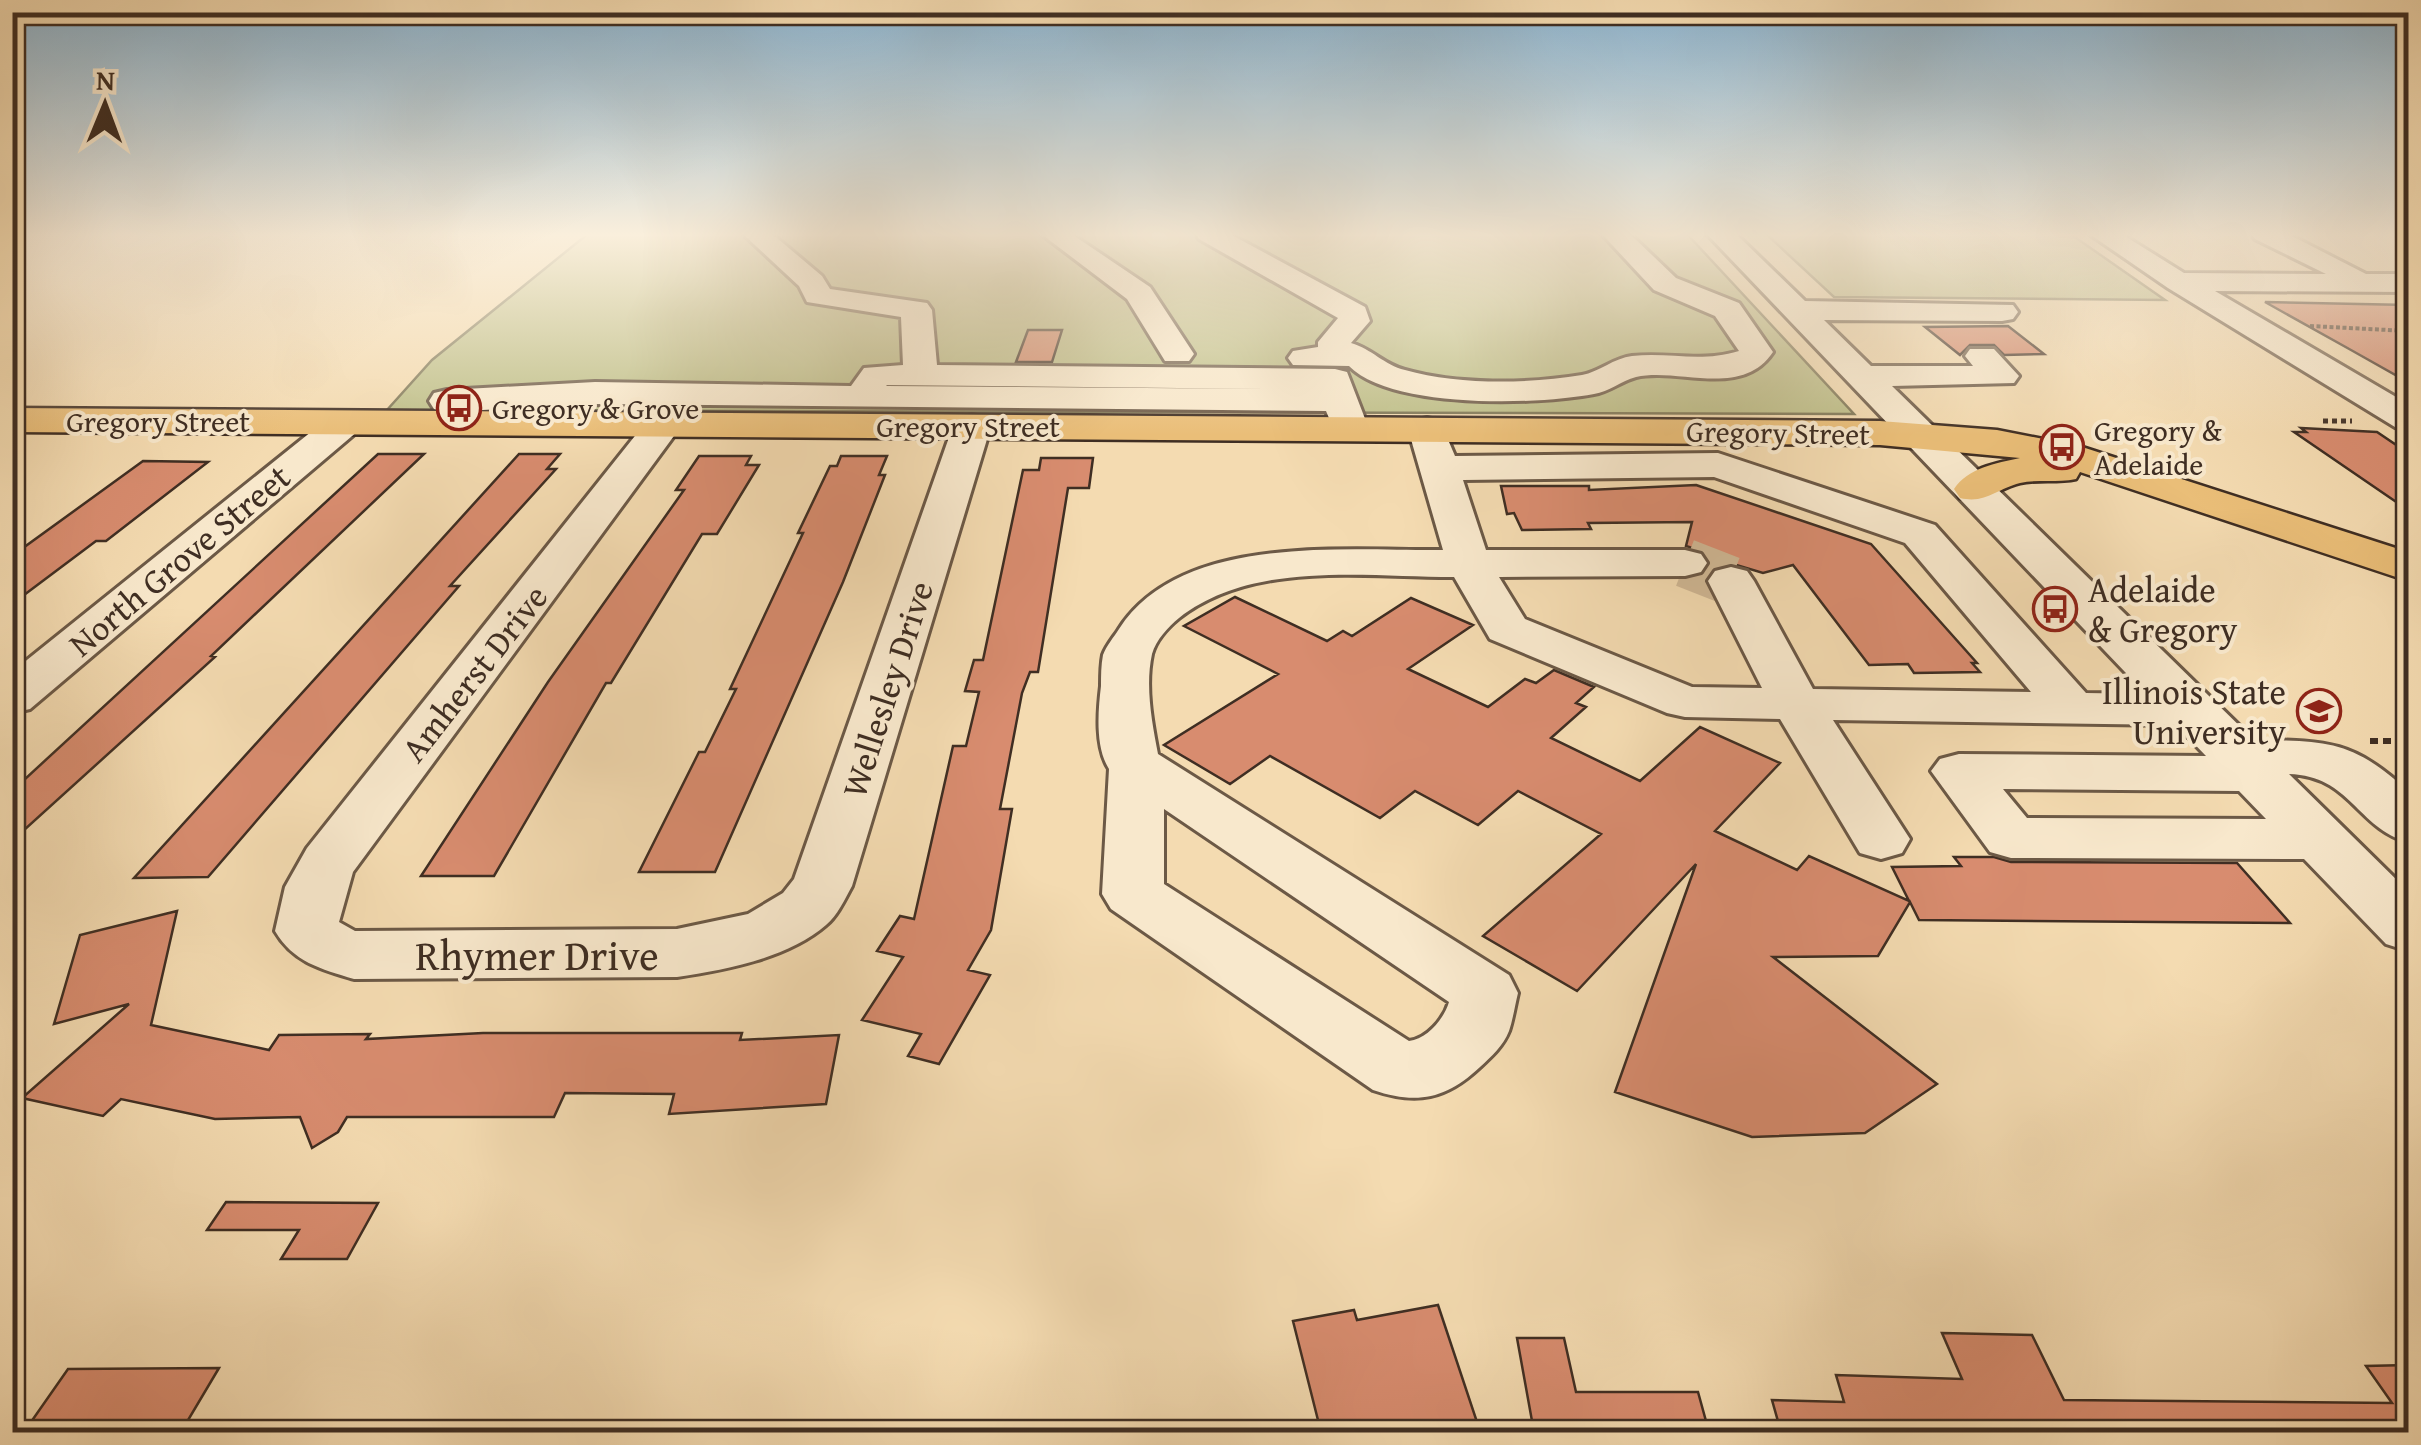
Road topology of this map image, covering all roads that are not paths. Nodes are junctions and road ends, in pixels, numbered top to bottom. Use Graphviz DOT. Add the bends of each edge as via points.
graph roads {
  1 [pos="849,300"];
  2 [pos="1143,300"];
  3 [pos="1330,300"];
  4 [pos="1704,300"];
  5 [pos="1787,300"];
  6 [pos="2209,300"];
  7 [pos="1797,310"];
  8 [pos="2002,312"];
  9 [pos="1132,353"];
  10 [pos="1177,354"];
  11 [pos="1982,356"];
  12 [pos="1863,376"];
  13 [pos="1343,384"];
  14 [pos="447,401"];
  15 [pos="944,406"];
  16 [pos="2408,419"];
  17 [pos="12,420"];
  18 [pos="345,422"];
  19 [pos="663,424"];
  20 [pos="1923,437"];
  21 [pos="1435,449"];
  22 [pos="2064,470"];
  23 [pos="1975,489"];
  24 [pos="1468,562"];
  25 [pos="2408,567"];
  26 [pos="2408,584"];
  27 [pos="12,698"];
  28 [pos="1799,704"];
  29 [pos="2072,708"];
  30 [pos="2194,710"];
  31 [pos="1138,765"];
  32 [pos="2246,765"];
  33 [pos="2408,823"];
  34 [pos="1881,839"];
  35 [pos="2321,839"];
  36 [pos="2408,928"];
  37 [pos="770,930"];
  38 [pos="308,932"];
  1 -- 15 [label="street" via="916,310"];
  2 -- 10 [label="street"];
  3 -- 13 [label="street" via="1354,314 1334,342"];
  4 -- 13 [label="street" via="1728,310 1752,343 1752,358 1714,370 1633,366 1593,384 1508,393 1401,380 1372,370"];
  5 -- 7 [label="street"];
  6 -- 16 [label="street"];
  7 -- 8 [label="street"];
  7 -- 12 [label="street"];
  9 -- 10 [label="street"];
  10 -- 13 [label="street"];
  11 -- 12 [label="street" via="2002,376"];
  12 -- 20 [label="street"];
  13 -- 15 [label="main road, Gregory Street"];
  13 -- 15 [label="street"];
  13 -- 21 [label="main road, Gregory Street"];
  14 -- 15 [label="street" via="594,393 862,397 876,374"];
  15 -- 19 [label="main road, Gregory Street"];
  15 -- 37 [label="street, Wellesley Drive" via="822,886 805,909"];
  17 -- 18 [label="main road, Gregory Street"];
  18 -- 19 [label="main road, Gregory Street"];
  18 -- 27 [label="street, North Grove Street"];
  19 -- 38 [label="street, Amherst Drive" via="328,862 314,886"];
  20 -- 21 [label="main road, Gregory Street" via="1835,431"];
  20 -- 22 [label="main road, Gregory Street"];
  20 -- 23 [label="street"];
  20 -- 25 [label="main road, Gregory Street" via="1998,442 2078,458"];
  21 -- 24 [label="street"];
  21 -- 29 [label="street" via="1718,465 1920,534"];
  22 -- 23 [label="main road" via="2020,468"];
  22 -- 26 [label="main road, Gregory Street"];
  23 -- 30 [label="street"];
  24 -- 28 [label="street" via="1507,629 1685,702"];
  24 -- 28 [label="street" via="1708,572"];
  24 -- 31 [label="street" via="1248,569 1189,588 1149,618 1128,652 1124,715"];
  28 -- 29 [label="street"];
  28 -- 34 [label="street"];
  29 -- 30 [label="street"];
  30 -- 32 [label="street"];
  31 -- 31 [label="street" via="1486,993 1475,1030 1432,1068 1398,1070 1134,894"];
  32 -- 33 [label="street" via="2325,758 2364,782"];
  32 -- 35 [label="street"];
  32 -- 35 [label="street" via="1959,771 2011,838"];
  35 -- 36 [label="street"];
  37 -- 38 [label="street, Rhymer Drive" via="677,953 354,955"];
}
